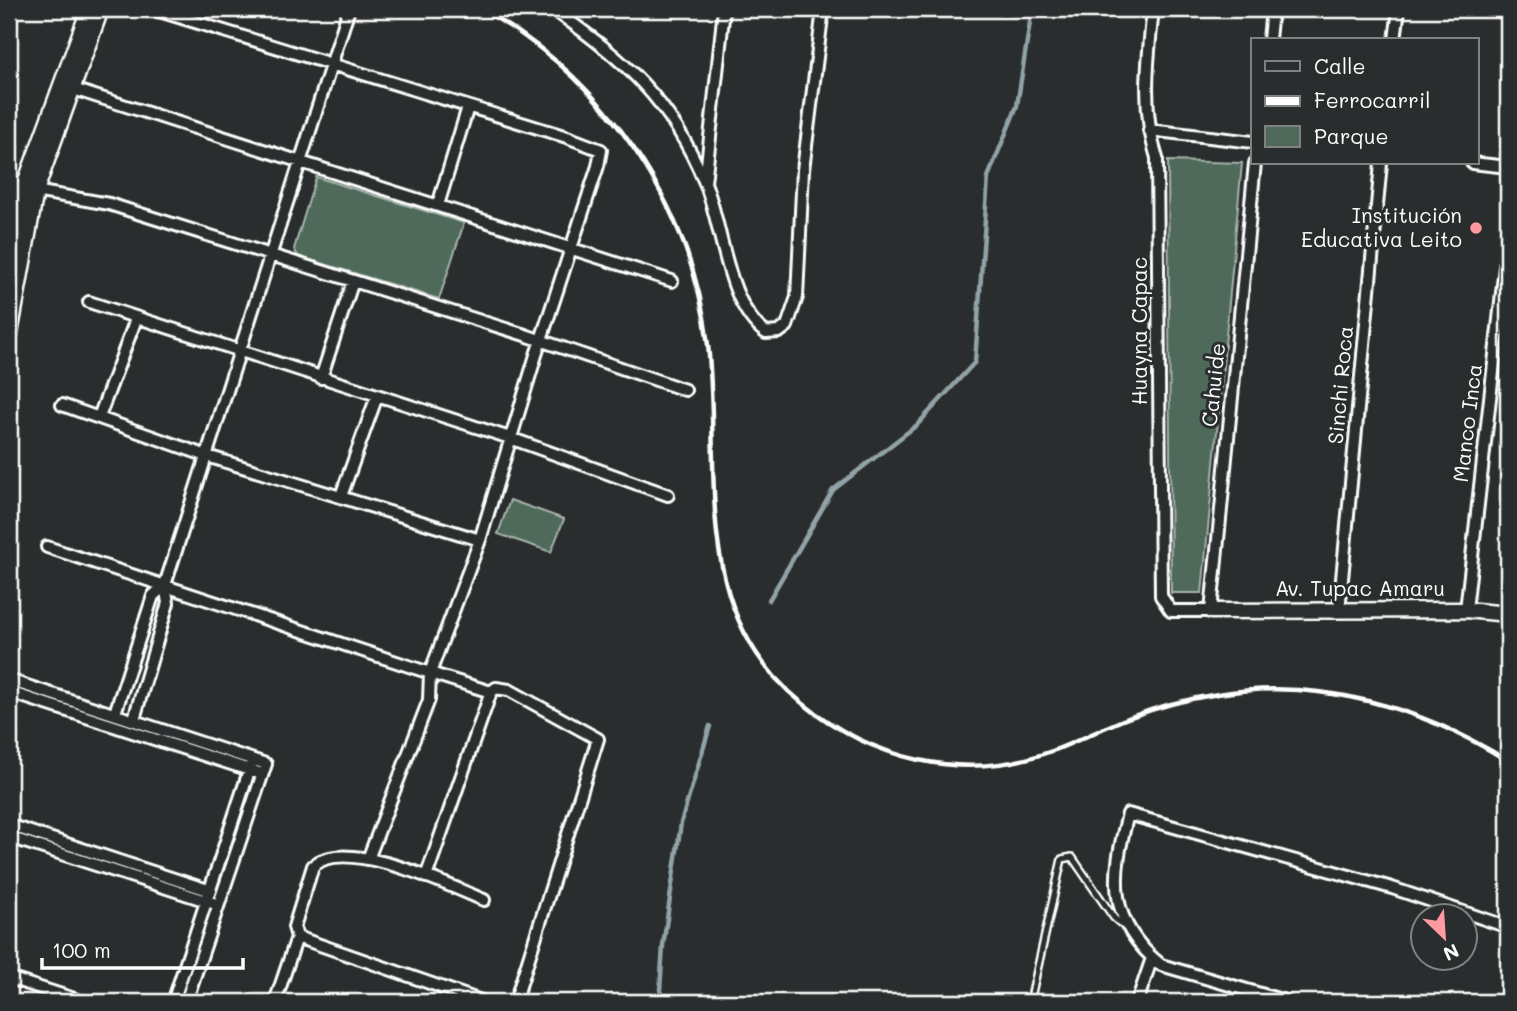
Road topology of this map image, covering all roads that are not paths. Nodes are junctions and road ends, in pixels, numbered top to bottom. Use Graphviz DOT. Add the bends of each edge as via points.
graph roads {
  1 [pos="89,9"];
  2 [pos="101,9"];
  3 [pos="153,9"];
  4 [pos="349,9"];
  5 [pos="553,9"];
  6 [pos="724,9"];
  7 [pos="823,9"];
  8 [pos="1153,9"];
  9 [pos="1272,9"];
  10 [pos="1398,9"];
  11 [pos="1269,38"];
  12 [pos="1395,38"];
  13 [pos="331,65"];
  14 [pos="67,87"];
  15 [pos="468,107"];
  16 [pos="1149,130"];
  17 [pos="1251,142"];
  18 [pos="300,163"];
  19 [pos="1255,164"];
  20 [pos="1381,164"];
  21 [pos="1478,164"];
  22 [pos="1508,167"];
  23 [pos="705,183"];
  24 [pos="29,190"];
  25 [pos="438,205"];
  26 [pos="1508,240"];
  27 [pos="572,246"];
  28 [pos="269,255"];
  29 [pos="9,279"];
  30 [pos="353,281"];
  31 [pos="672,281"];
  32 [pos="89,302"];
  33 [pos="135,319"];
  34 [pos="9,339"];
  35 [pos="540,340"];
  36 [pos="240,351"];
  37 [pos="321,378"];
  38 [pos="685,390"];
  39 [pos="377,396"];
  40 [pos="62,405"];
  41 [pos="99,417"];
  42 [pos="510,438"];
  43 [pos="207,456"];
  44 [pos="668,495"];
  45 [pos="341,496"];
  46 [pos="480,540"];
  47 [pos="47,547"];
  48 [pos="165,586"];
  49 [pos="1466,610"];
  50 [pos="1211,611"];
  51 [pos="1339,611"];
  52 [pos="1508,614"];
  53 [pos="430,673"];
  54 [pos="9,680"];
  55 [pos="9,692"];
  56 [pos="491,692"];
  57 [pos="115,713"];
  58 [pos="134,719"];
  59 [pos="251,765"];
  60 [pos="9,825"];
  61 [pos="9,837"];
  62 [pos="368,859"];
  63 [pos="426,877"];
  64 [pos="212,899"];
  65 [pos="484,900"];
  66 [pos="1508,927"];
  67 [pos="1131,932"];
  68 [pos="297,937"];
  69 [pos="1152,958"];
  70 [pos="9,978"];
  71 [pos="84,1002"];
  72 [pos="173,1002"];
  73 [pos="186,1002"];
  74 [pos="275,1002"];
  75 [pos="484,1002"];
  76 [pos="515,1002"];
  77 [pos="1030,1002"];
  78 [pos="1137,1002"];
  79 [pos="1288,1002"];
  1 -- 14 [label="street"];
  2 -- 14 [label="street"];
  3 -- 13 [label="street"];
  4 -- 13 [label="street"];
  5 -- 23 [label="street" via="639,75 660,99"];
  6 -- 23 [label="street"];
  7 -- 23 [label="street" via="803,170 797,297 793,318 779,332 766,333 749,317 721,244"];
  8 -- 16 [label="street, Huayna Capac"];
  9 -- 11 [label="street"];
  10 -- 12 [label="street"];
  13 -- 15 [label="street"];
  13 -- 18 [label="street"];
  14 -- 18 [label="street"];
  14 -- 24 [label="street"];
  15 -- 25 [label="street"];
  15 -- 27 [label="street" via="601,150"];
  16 -- 17 [label="street"];
  16 -- 50 [label="street, Huayna Capac" via="1157,158 1161,596 1171,611"];
  18 -- 25 [label="street"];
  18 -- 28 [label="street"];
  19 -- 50 [label="street, Cahuide"];
  20 -- 51 [label="street, Sinchi Roca"];
  21 -- 22 [label="street"];
  24 -- 28 [label="street" via="109,204"];
  24 -- 29 [label="street"];
  24 -- 34 [label="street"];
  25 -- 27 [label="street"];
  26 -- 49 [label="street, Manco Inca"];
  27 -- 31 [label="street"];
  27 -- 35 [label="street"];
  28 -- 30 [label="street"];
  28 -- 36 [label="street"];
  30 -- 35 [label="street"];
  30 -- 37 [label="street"];
  32 -- 33 [label="street"];
  33 -- 36 [label="street"];
  33 -- 41 [label="street"];
  35 -- 38 [label="street"];
  35 -- 42 [label="street"];
  36 -- 37 [label="street"];
  36 -- 43 [label="street"];
  37 -- 39 [label="street"];
  39 -- 42 [label="street"];
  39 -- 45 [label="street"];
  40 -- 41 [label="street"];
  41 -- 43 [label="street"];
  42 -- 44 [label="street"];
  42 -- 46 [label="street"];
  43 -- 45 [label="street"];
  43 -- 48 [label="street"];
  45 -- 46 [label="street"];
  46 -- 53 [label="street"];
  47 -- 48 [label="street"];
  48 -- 53 [label="street"];
  48 -- 57 [label="street" via="153,596"];
  48 -- 58 [label="street" via="168,603"];
  49 -- 51 [label="street, Av. Tupac Amaru"];
  49 -- 52 [label="street, Av. Tupac Amaru"];
  50 -- 51 [label="street, Av. Tupac Amaru"];
  53 -- 56 [label="street"];
  53 -- 62 [label="street" via="429,700"];
  54 -- 57 [label="street"];
  55 -- 59 [label="street"];
  56 -- 63 [label="street"];
  56 -- 76 [label="street" via="496,688 509,691 598,739"];
  57 -- 58 [label="street"];
  58 -- 59 [label="street"];
  59 -- 64 [label="street"];
  59 -- 64 [label="street" via="266,764"];
  60 -- 64 [label="street"];
  61 -- 64 [label="street"];
  62 -- 63 [label="street"];
  62 -- 68 [label="street" via="320,859 313,866 294,927"];
  63 -- 65 [label="street"];
  64 -- 72 [label="street"];
  64 -- 73 [label="street"];
  66 -- 67 [label="street" via="1392,888 1128,814 1115,871 1122,912"];
  67 -- 69 [label="street"];
  67 -- 77 [label="lane" via="1114,918 1078,863 1066,856"];
  68 -- 74 [label="street"];
  68 -- 75 [label="street"];
  69 -- 78 [label="street"];
  69 -- 79 [label="street" via="1161,965"];
  70 -- 71 [label="street"];
}
